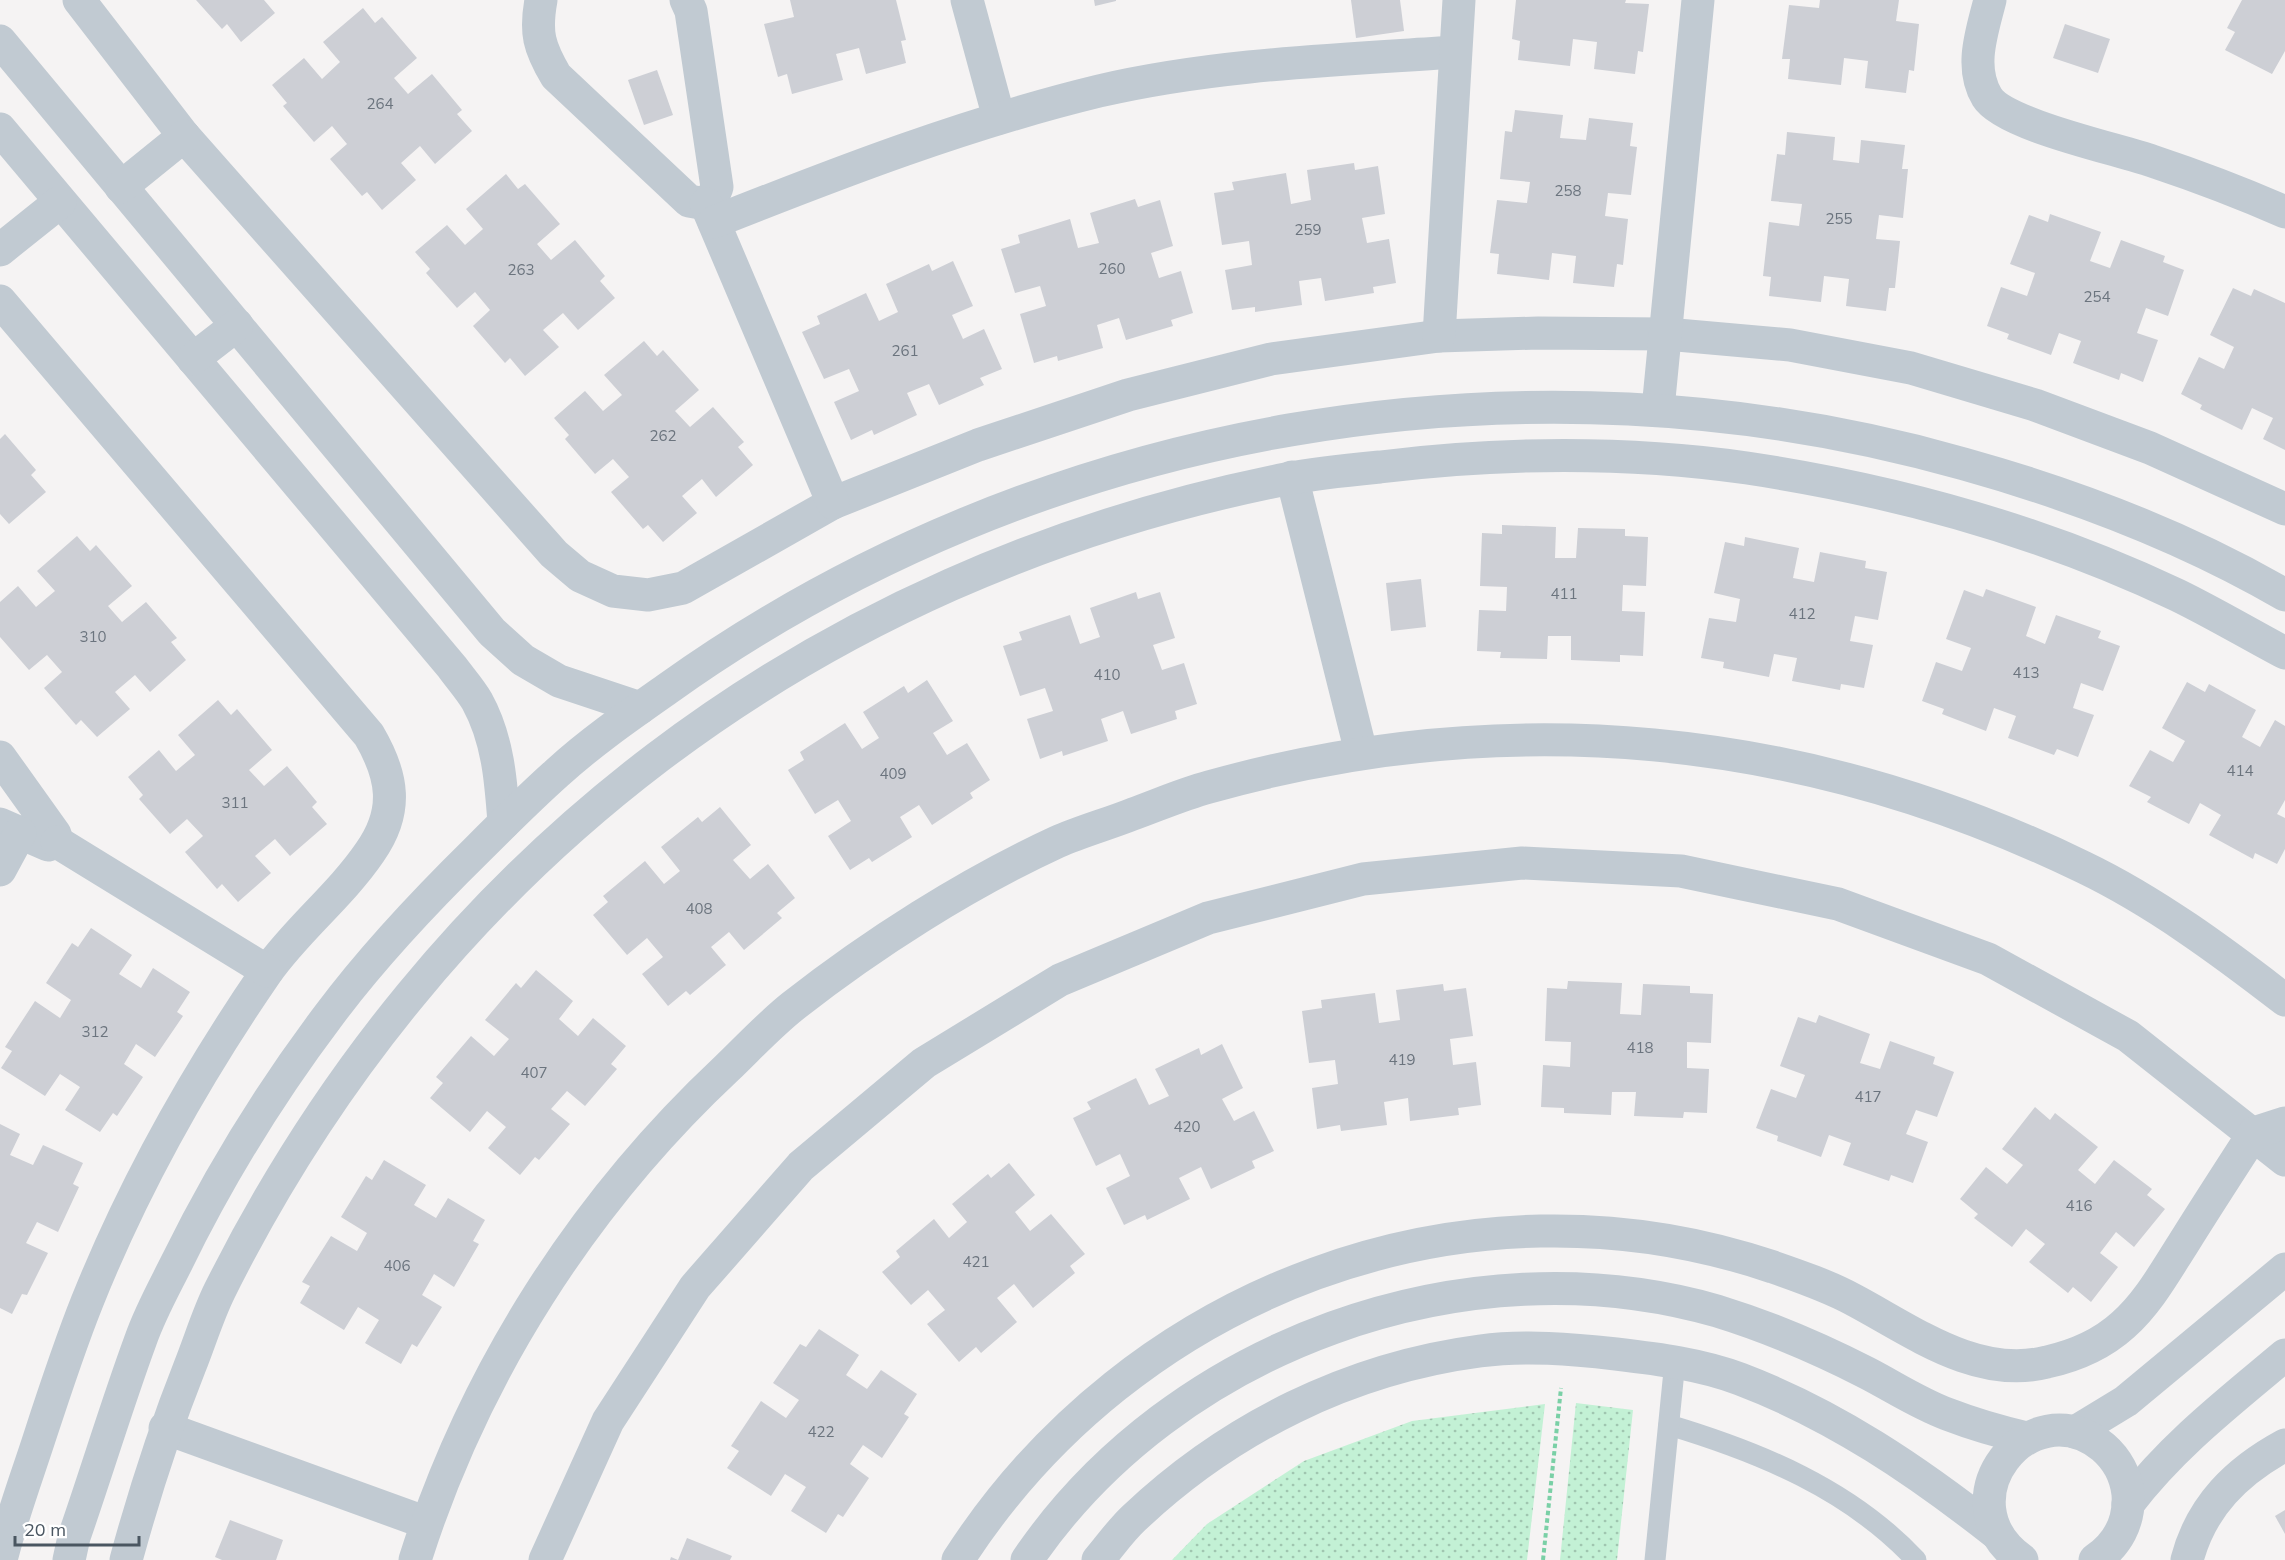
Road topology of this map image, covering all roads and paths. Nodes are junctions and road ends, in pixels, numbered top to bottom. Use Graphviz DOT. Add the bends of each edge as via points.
graph roads {
  1 [pos="79,0"];
  2 [pos="541,0"];
  3 [pos="687,0"];
  4 [pos="967,0"];
  5 [pos="1459,0"];
  6 [pos="1698,0"];
  7 [pos="1990,0"];
  8 [pos="0,41"];
  9 [pos="1455,52"];
  10 [pos="999,118"];
  11 [pos="0,129"];
  12 [pos="184,136"];
  13 [pos="120,187"];
  14 [pos="60,202"];
  15 [pos="2285,212"];
  16 [pos="710,213"];
  17 [pos="0,250"];
  18 [pos="0,301"];
  19 [pos="237,325"];
  20 [pos="1666,334"];
  21 [pos="1439,336"];
  22 [pos="193,359"];
  23 [pos="1658,409"];
  24 [pos="1292,477"];
  25 [pos="833,503"];
  26 [pos="2285,509"];
  27 [pos="907,548"];
  28 [pos="928,593"];
  29 [pos="2285,595"];
  30 [pos="2285,653"];
  31 [pos="640,708"];
  32 [pos="1361,752"];
  33 [pos="0,757"];
  34 [pos="504,824"];
  35 [pos="10,829"];
  36 [pos="57,842"];
  37 [pos="0,870"];
  38 [pos="267,971"];
  39 [pos="2285,1000"];
  40 [pos="2285,1124"];
  41 [pos="2254,1133"];
  42 [pos="2285,1160"];
  43 [pos="2285,1269"];
  44 [pos="1566,1348"];
  45 [pos="2285,1355"];
  46 [pos="1675,1361"];
  47 [pos="1669,1425"];
  48 [pos="165,1428"];
  49 [pos="2075,1432"];
  50 [pos="2027,1438"];
  51 [pos="2285,1445"];
  52 [pos="427,1523"];
  53 [pos="1996,1533"];
  54 [pos="2123,1533"];
  55 [pos="2,1560"];
  56 [pos="69,1560"];
  57 [pos="126,1560"];
  58 [pos="415,1560"];
  59 [pos="545,1560"];
  60 [pos="958,1560"];
  61 [pos="1027,1560"];
  62 [pos="1098,1560"];
  63 [pos="1543,1560"];
  64 [pos="1655,1560"];
  65 [pos="1916,1560"];
  66 [pos="2022,1560"];
  67 [pos="2095,1560"];
  68 [pos="2187,1560"];
  1 -- 12 [label="street"];
  2 -- 16 [label="street" via="537,24 542,51 556,76 689,201"];
  3 -- 16 [label="street" via="717,187"];
  4 -- 10 [label="street"];
  5 -- 9 [label="street"];
  6 -- 20 [label="street"];
  7 -- 15 [label="street" via="1979,41 1977,73 1988,99 2041,128 2151,160"];
  8 -- 13 [label="street"];
  9 -- 10 [label="street" via="1264,64 1101,91"];
  9 -- 21 [label="street"];
  10 -- 16 [label="street"];
  11 -- 14 [label="street"];
  12 -- 13 [label="street"];
  12 -- 25 [label="street" via="554,554 580,576 613,591 648,595 684,588"];
  13 -- 19 [label="street"];
  14 -- 17 [label="street"];
  14 -- 22 [label="street"];
  16 -- 25 [label="street"];
  18 -- 38 [label="street" via="369,735 382,758 390,784 389,811 381,837"];
  19 -- 22 [label="street"];
  19 -- 31 [label="street" via="492,632 523,660 559,681"];
  20 -- 21 [label="street"];
  20 -- 23 [label="street"];
  20 -- 26 [label="street" via="1790,345 1911,368 2035,405 2150,448"];
  21 -- 25 [label="street" via="1271,359 1128,395 978,445"];
  22 -- 34 [label="street" via="476,701 493,738"];
  23 -- 27 [label="street" via="1506,407 1401,413 1274,431 1126,467 1026,499"];
  23 -- 29 [label="street" via="1784,423 1907,447 2027,482 2145,526"];
  24 -- 28 [label="street" via="1168,506 1046,544"];
  24 -- 30 [label="street" via="1442,459 1582,456 1744,468 1892,495 2036,537 2175,594"];
  24 -- 32 [label="street"];
  27 -- 28 [label="street"];
  27 -- 31 [label="street" via="812,597 719,652"];
  28 -- 48 [label="street" via="800,660 678,741 565,832 461,934 368,1047 286,1168 217,1295"];
  31 -- 34 [label="street" via="561,769"];
  32 -- 39 [label="street" via="1510,738 1660,743 1807,767 1951,809 2087,869 2215,945"];
  32 -- 52 [label="street" via="1206,787 1058,842 919,917 790,1008 675,1116 575,1239 492,1373"];
  33 -- 36 [label="street"];
  34 -- 56 [label="street" via="408,918 329,1014 259,1115 197,1222 142,1334"];
  35 -- 36 [label="street" via="48,845"];
  35 -- 37 [label="street"];
  36 -- 38 [label="street"];
  38 -- 55 [label="street" via="165,1136 87,1302"];
  40 -- 41 [label="street"];
  41 -- 42 [label="street"];
  41 -- 59 [label="street" via="2128,1036 1998,964 1838,904 1681,872 1522,863 1352,882 1208,918 1060,980 924,1063 810,1159 695,1287 608,1421"];
  41 -- 60 [label="street" via="2152,1293 2122,1326 2085,1350 2043,1364 1999,1365 1956,1355 1846,1296 1772,1266 1694,1246 1615,1234 1534,1232 1454,1238 1375,1254 1299,1278 1226,1312 1157,1353 1093,1402 1035,1458 983,1521"];
  43 -- 49 [label="street" via="2126,1401"];
  44 -- 46 [label="street"];
  44 -- 62 [label="street" via="1480,1351 1395,1369 1293,1406 1208,1456 1133,1519"];
  44 -- 63 [label="path"];
  45 -- 54 [label="street" via="2166,1457"];
  46 -- 47 [label="lane"];
  46 -- 53 [label="street" via="1738,1378 1797,1402 1845,1428 1950,1497"];
  47 -- 64 [label="lane"];
  47 -- 65 [label="lane" via="1735,1445 1797,1473 1856,1509"];
  48 -- 52 [label="street"];
  48 -- 57 [label="street"];
  49 -- 50 [label="street"];
  49 -- 54 [label="street" via="2109,1453 2120,1468 2127,1486"];
  50 -- 53 [label="street" via="2009,1451 1996,1469 1989,1489 1989,1512"];
  50 -- 61 [label="street" via="1945,1413 1794,1338 1715,1311 1633,1294 1550,1289 1467,1294 1384,1311 1305,1337 1230,1374 1161,1420 1097,1475"];
  51 -- 68 [label="street" via="2246,1467 2214,1499 2193,1537"];
  52 -- 58 [label="street"];
  53 -- 66 [label="street" via="2008,1550"];
  54 -- 67 [label="street"];
}
